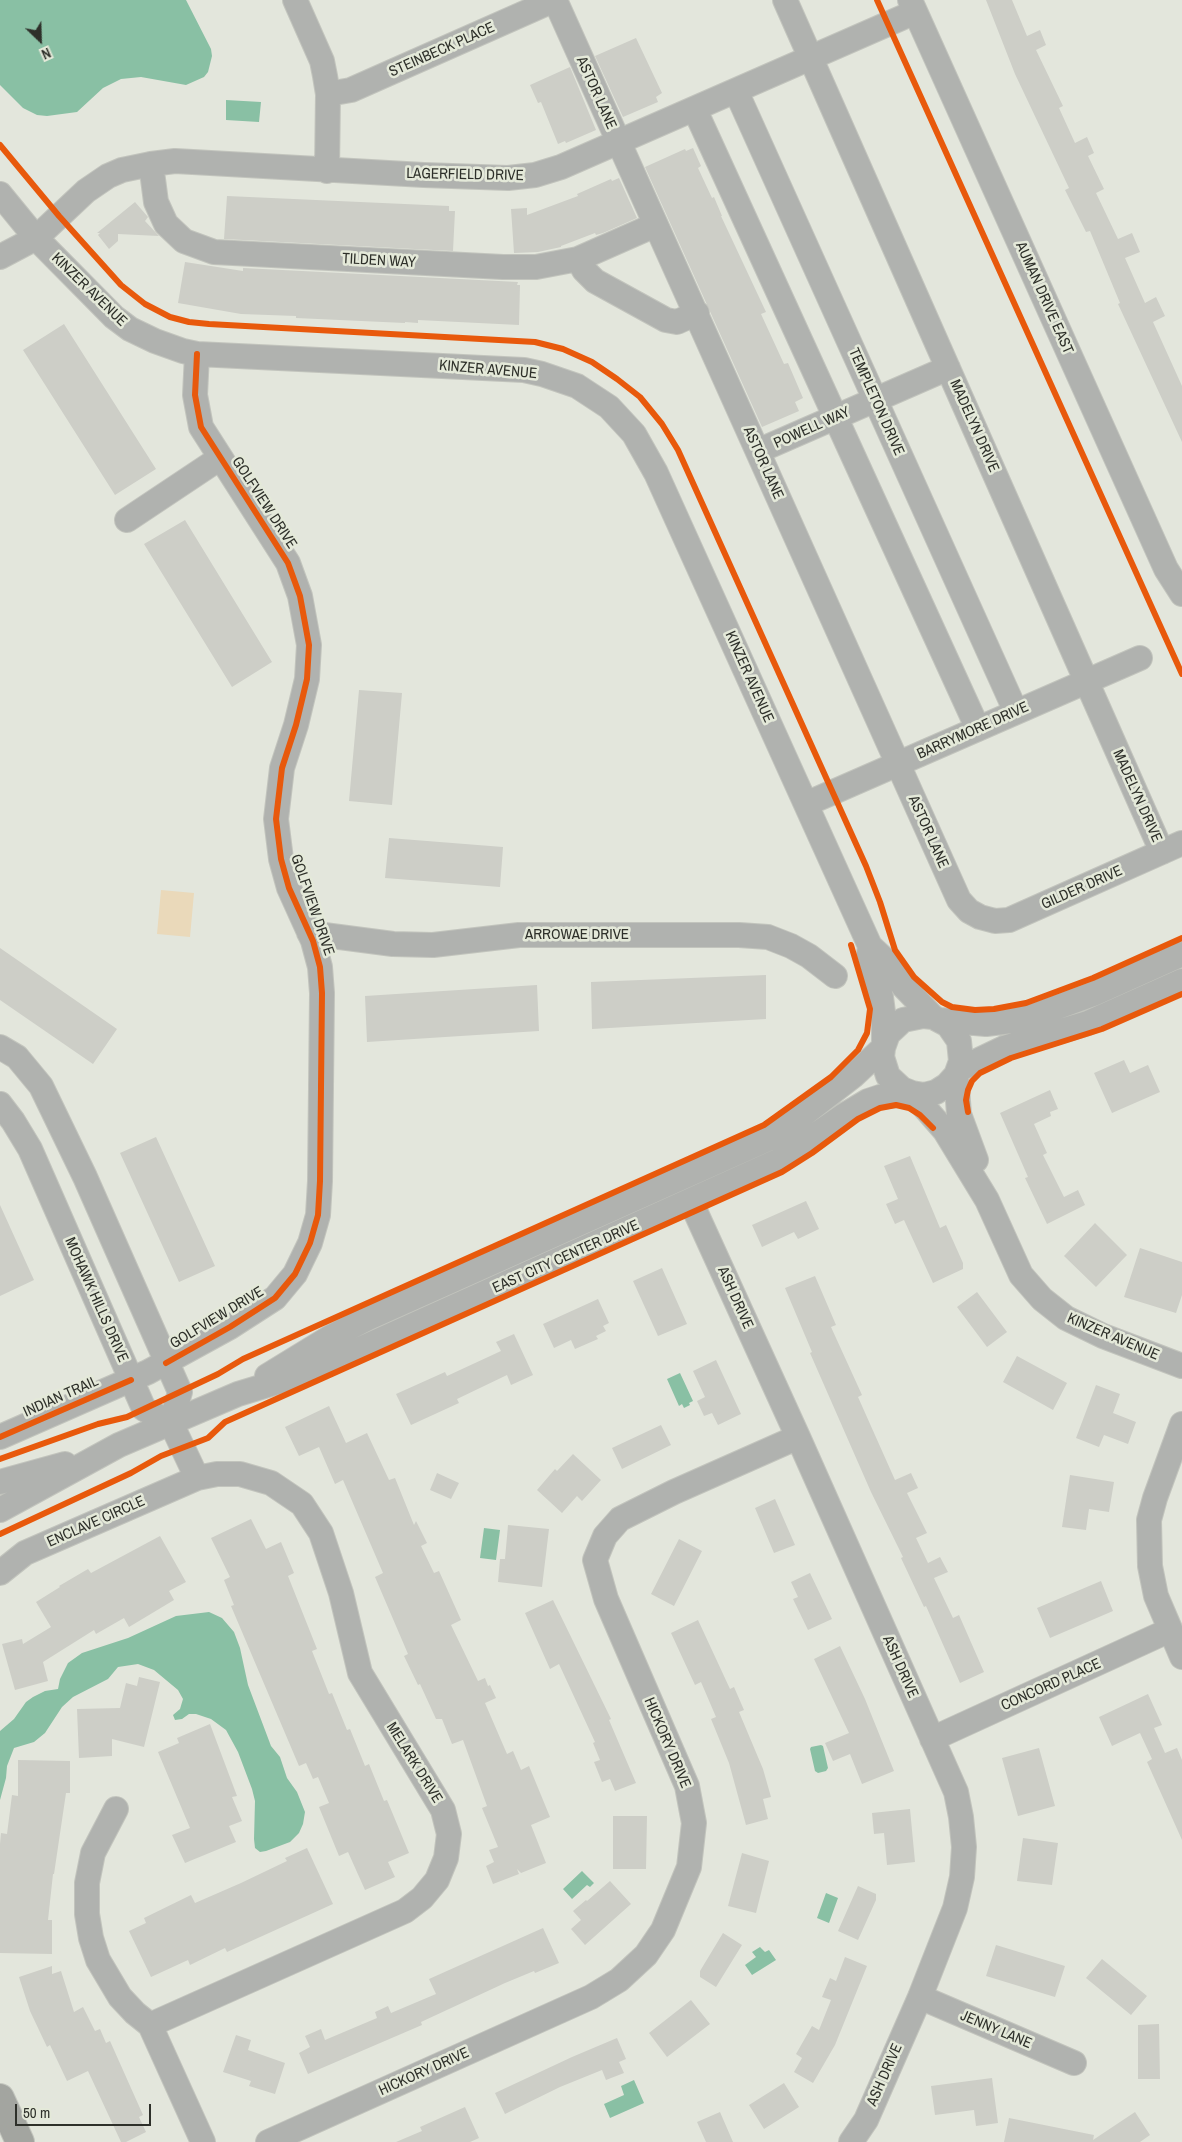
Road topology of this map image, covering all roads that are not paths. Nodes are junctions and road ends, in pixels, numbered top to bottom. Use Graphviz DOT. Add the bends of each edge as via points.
graph roads {
  1 [pos="294,0"];
  2 [pos="554,0"];
  3 [pos="785,0"];
  4 [pos="912,6"];
  5 [pos="811,57"];
  6 [pos="736,91"];
  7 [pos="328,94"];
  8 [pos="695,110"];
  9 [pos="618,142"];
  10 [pos="151,164"];
  11 [pos="326,171"];
  12 [pos="0,194"];
  13 [pos="655,225"];
  14 [pos="36,238"];
  15 [pos="0,257"];
  16 [pos="578,259"];
  17 [pos="696,314"];
  18 [pos="197,354"];
  19 [pos="948,368"];
  20 [pos="875,400"];
  21 [pos="837,417"];
  22 [pos="758,451"];
  23 [pos="220,458"];
  24 [pos="127,520"];
  25 [pos="1182,594"];
  26 [pos="1140,658"];
  27 [pos="1086,681"];
  28 [pos="1016,712"];
  29 [pos="978,729"];
  30 [pos="898,764"];
  31 [pos="806,804"];
  32 [pos="1172,848"];
  33 [pos="980,917"];
  34 [pos="309,933"];
  35 [pos="870,946"];
  36 [pos="1182,954"];
  37 [pos="835,976"];
  38 [pos="1182,981"];
  39 [pos="936,1018"];
  40 [pos="883,1046"];
  41 [pos="0,1047"];
  42 [pos="957,1073"];
  43 [pos="912,1093"];
  44 [pos="0,1104"];
  45 [pos="64,1133"];
  46 [pos="30,1149"];
  47 [pos="987,1200"];
  48 [pos="691,1202"];
  49 [pos="1182,1366"];
  50 [pos="148,1372"];
  51 [pos="238,1394"];
  52 [pos="171,1422"];
  53 [pos="1182,1424"];
  54 [pos="0,1437"];
  55 [pos="798,1437"];
  56 [pos="100,1454"];
  57 [pos="197,1478"];
  58 [pos="0,1482"];
  59 [pos="0,1510"];
  60 [pos="0,1573"];
  61 [pos="1170,1630"];
  62 [pos="1182,1657"];
  63 [pos="932,1739"];
  64 [pos="116,1809"];
  65 [pos="920,1997"];
  66 [pos="150,2025"];
  67 [pos="1074,2063"];
  68 [pos="0,2098"];
  69 [pos="20,2142"];
  70 [pos="203,2142"];
  71 [pos="268,2142"];
  72 [pos="851,2142"];
  1 -- 7 [label="street" via="322,61"];
  2 -- 7 [label="street, STEINBECK PLACE" via="351,90"];
  2 -- 9 [label="street, ASTOR LANE"];
  3 -- 5 [label="street, MADELYN DRIVE"];
  4 -- 5 [label="street, LAGERFIELD DRIVE"];
  4 -- 25 [label="street, AUMAN DRIVE EAST" via="1166,569"];
  5 -- 6 [label="street, LAGERFIELD DRIVE"];
  5 -- 19 [label="street, MADELYN DRIVE"];
  6 -- 8 [label="street, LAGERFIELD DRIVE"];
  6 -- 20 [label="street, TEMPLETON DRIVE"];
  7 -- 11 [label="street"];
  8 -- 9 [label="street, LAGERFIELD DRIVE"];
  8 -- 21 [label="street"];
  9 -- 11 [label="street, LAGERFIELD DRIVE" via="535,176 508,178"];
  9 -- 13 [label="street, ASTOR LANE"];
  10 -- 11 [label="street, LAGERFIELD DRIVE" via="175,161"];
  10 -- 14 [label="street, LAGERFIELD DRIVE" via="122,170 103,179"];
  10 -- 16 [label="street, TILDEN WAY" via="156,202 166,224 184,241 205,250 503,267 536,267"];
  12 -- 14 [label="street, KINZER AVENUE"];
  13 -- 16 [label="street, TILDEN WAY"];
  13 -- 17 [label="street, ASTOR LANE"];
  14 -- 15 [label="street, LAGERFIELD DRIVE"];
  14 -- 18 [label="street, KINZER AVENUE" via="96,300 130,328 155,341"];
  16 -- 17 [label="street" via="595,281 666,320 677,322"];
  17 -- 22 [label="street, ASTOR LANE"];
  18 -- 23 [label="street, GOLFVIEW DRIVE" via="195,395 199,418"];
  18 -- 31 [label="street, KINZER AVENUE" via="524,370 559,379 592,394 634,434 646,454"];
  19 -- 20 [label="street, POWELL WAY"];
  19 -- 27 [label="street, MADELYN DRIVE"];
  20 -- 21 [label="street, POWELL WAY"];
  20 -- 28 [label="street, TEMPLETON DRIVE"];
  21 -- 22 [label="street, POWELL WAY"];
  21 -- 29 [label="street"];
  22 -- 30 [label="street, ASTOR LANE"];
  23 -- 24 [label="street"];
  23 -- 34 [label="street, GOLFVIEW DRIVE" via="288,563 300,596 309,645 307,679 282,768 276,819 289,888"];
  26 -- 27 [label="street, BARRYMORE DRIVE"];
  27 -- 28 [label="street, BARRYMORE DRIVE"];
  27 -- 32 [label="street, MADELYN DRIVE"];
  28 -- 29 [label="street, BARRYMORE DRIVE"];
  29 -- 30 [label="street, BARRYMORE DRIVE"];
  30 -- 31 [label="street, BARRYMORE DRIVE"];
  30 -- 33 [label="street, ASTOR LANE" via="959,900"];
  31 -- 35 [label="street, KINZER AVENUE"];
  32 -- 33 [label="street, GILDER DRIVE" via="1009,920"];
  34 -- 37 [label="street, ARROWAE DRIVE" via="417,945 519,935 768,937 803,953"];
  34 -- 50 [label="street, GOLFVIEW DRIVE" via="320,967 322,993 320,1181 318,1215 310,1243 296,1274 275,1298"];
  35 -- 39 [label="street, KINZER AVENUE" via="904,987"];
  35 -- 40 [label="street, KINZER AVENUE" via="884,1020"];
  36 -- 39 [label="street" via="1093,994 1033,1016 986,1024"];
  38 -- 42 [label="street" via="1088,1023 1004,1048"];
  39 -- 40 [label="street" via="923,1016 903,1020 891,1030"];
  39 -- 42 [label="street" via="959,1041 961,1061"];
  40 -- 43 [label="street" via="882,1057 888,1076"];
  40 -- 51 [label="street, EAST CITY CENTER DRIVE" via="830,1095 770,1138 368,1318"];
  41 -- 45 [label="street, MOHAWK HILLS DRIVE" via="17,1056 42,1086"];
  42 -- 43 [label="street" via="948,1085 936,1092"];
  42 -- 47 [label="street, KINZER AVENUE" via="959,1114"];
  43 -- 47 [label="street, KINZER AVENUE" via="945,1131"];
  43 -- 48 [label="street, EAST CITY CENTER DRIVE" via="868,1101 789,1156"];
  44 -- 46 [label="street, MOHAWK HILLS DRIVE"];
  45 -- 46 [label="street"];
  45 -- 50 [label="street, MOHAWK HILLS DRIVE"];
  46 -- 50 [label="street, MOHAWK HILLS DRIVE"];
  47 -- 49 [label="street, KINZER AVENUE" via="1021,1275 1042,1299 1066,1318 1103,1336"];
  48 -- 51 [label="street, EAST CITY CENTER DRIVE" via="307,1373"];
  48 -- 55 [label="street, ASH DRIVE"];
  50 -- 52 [label="street, MOHAWK HILLS DRIVE" via="144,1409"];
  50 -- 52 [label="street, MOHAWK HILLS DRIVE" via="180,1392"];
  50 -- 54 [label="street, INDIAN TRAIL"];
  51 -- 52 [label="street, EAST CITY CENTER DRIVE"];
  52 -- 56 [label="street, EAST CITY CENTER DRIVE"];
  52 -- 57 [label="street"];
  53 -- 61 [label="street" via="1149,1520 1150,1566 1156,1596"];
  55 -- 63 [label="street, ASH DRIVE"];
  55 -- 71 [label="street, HICKORY DRIVE" via="620,1519 604,1536 595,1560 606,1599 688,1786 694,1823 689,1867 663,1930 646,1954 619,1980 591,1998"];
  56 -- 58 [label="street, EAST CITY CENTER DRIVE"];
  56 -- 59 [label="street, EAST CITY CENTER DRIVE"];
  57 -- 60 [label="street, ENCLAVE CIRCLE" via="25,1553"];
  57 -- 66 [label="street, MELARK DRIVE" via="240,1474 271,1483 302,1504 322,1533 329,1553 360,1673 431,1788 443,1810 449,1834 446,1858 437,1880 405,1911"];
  61 -- 62 [label="street"];
  61 -- 63 [label="street, CONCORD PLACE"];
  63 -- 65 [label="street, ASH DRIVE" via="956,1792 964,1847 963,1869 955,1908"];
  64 -- 66 [label="street" via="94,1853 87,1883 86,1914 91,1938 108,1979 134,2013"];
  65 -- 67 [label="street, JENNY LANE"];
  65 -- 72 [label="street, ASH DRIVE" via="866,2120"];
  66 -- 70 [label="street"];
  68 -- 69 [label="highway"];
}
